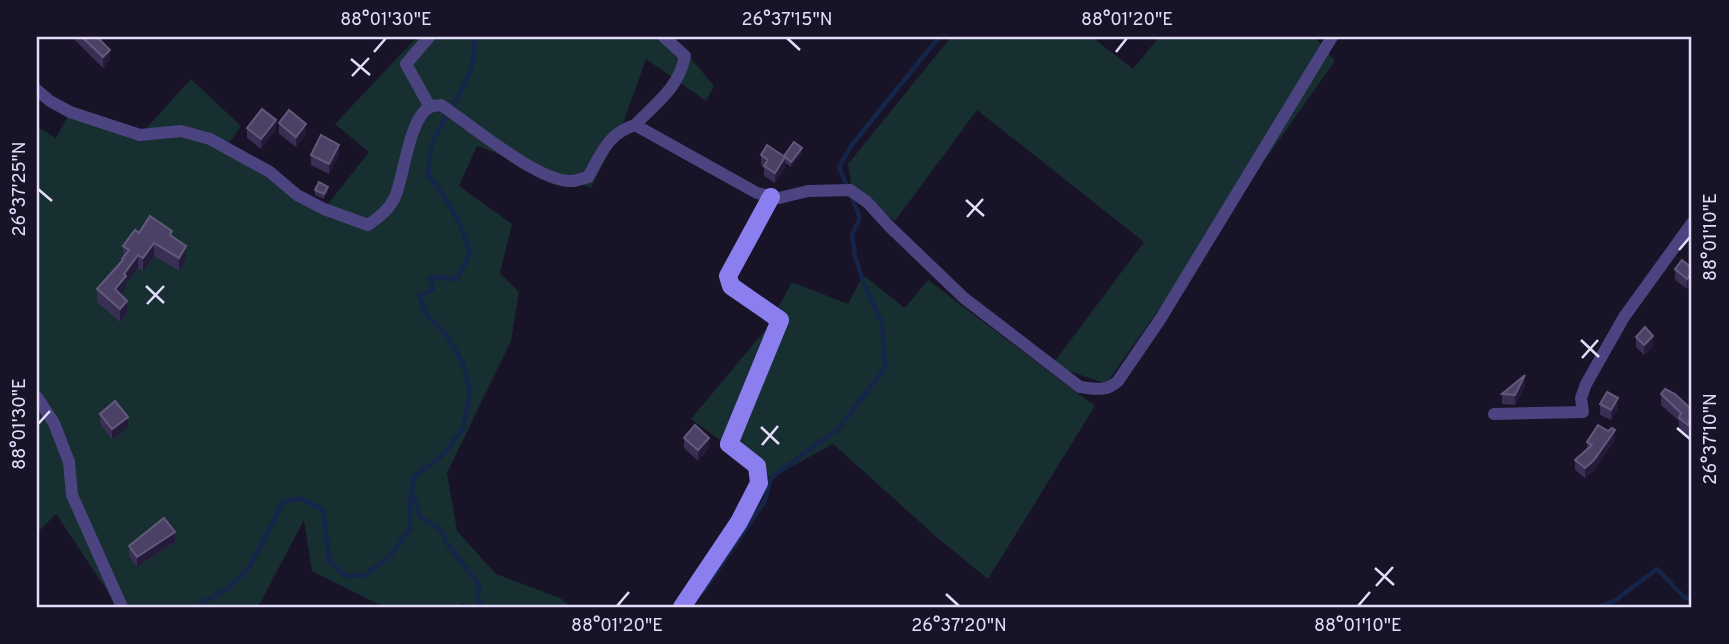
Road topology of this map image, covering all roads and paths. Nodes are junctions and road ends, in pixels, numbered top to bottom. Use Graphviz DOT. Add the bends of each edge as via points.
graph roads {
  1 [pos="429,37"];
  2 [pos="664,37"];
  3 [pos="1332,37"];
  4 [pos="37,90"];
  5 [pos="430,107"];
  6 [pos="635,125"];
  7 [pos="771,197"];
  8 [pos="1692,223"];
  9 [pos="37,397"];
  10 [pos="1494,414"];
  11 [pos="122,607"];
  12 [pos="682,607"];
  1 -- 5 [label="street" via="406,64"];
  2 -- 6 [label="street" via="685,56 682,72 673,88"];
  3 -- 7 [label="street" via="1161,318 1110,388 1080,387 964,298 850,190"];
  4 -- 5 [label="street" via="70,112 140,135 181,131 210,139 270,172 297,195 368,225 385,213 395,196 412,135"];
  5 -- 6 [label="street" via="441,105 492,144 554,178 572,181 588,177 609,140 621,129"];
  6 -- 7 [label="street"];
  7 -- 12 [label="street" via="728,276 731,286 780,320 729,444 757,466 759,482 739,522"];
  8 -- 10 [label="street" via="1624,317 1586,384 1583,412"];
  9 -- 11 [label="street" via="59,436 69,462 72,495"];
}
